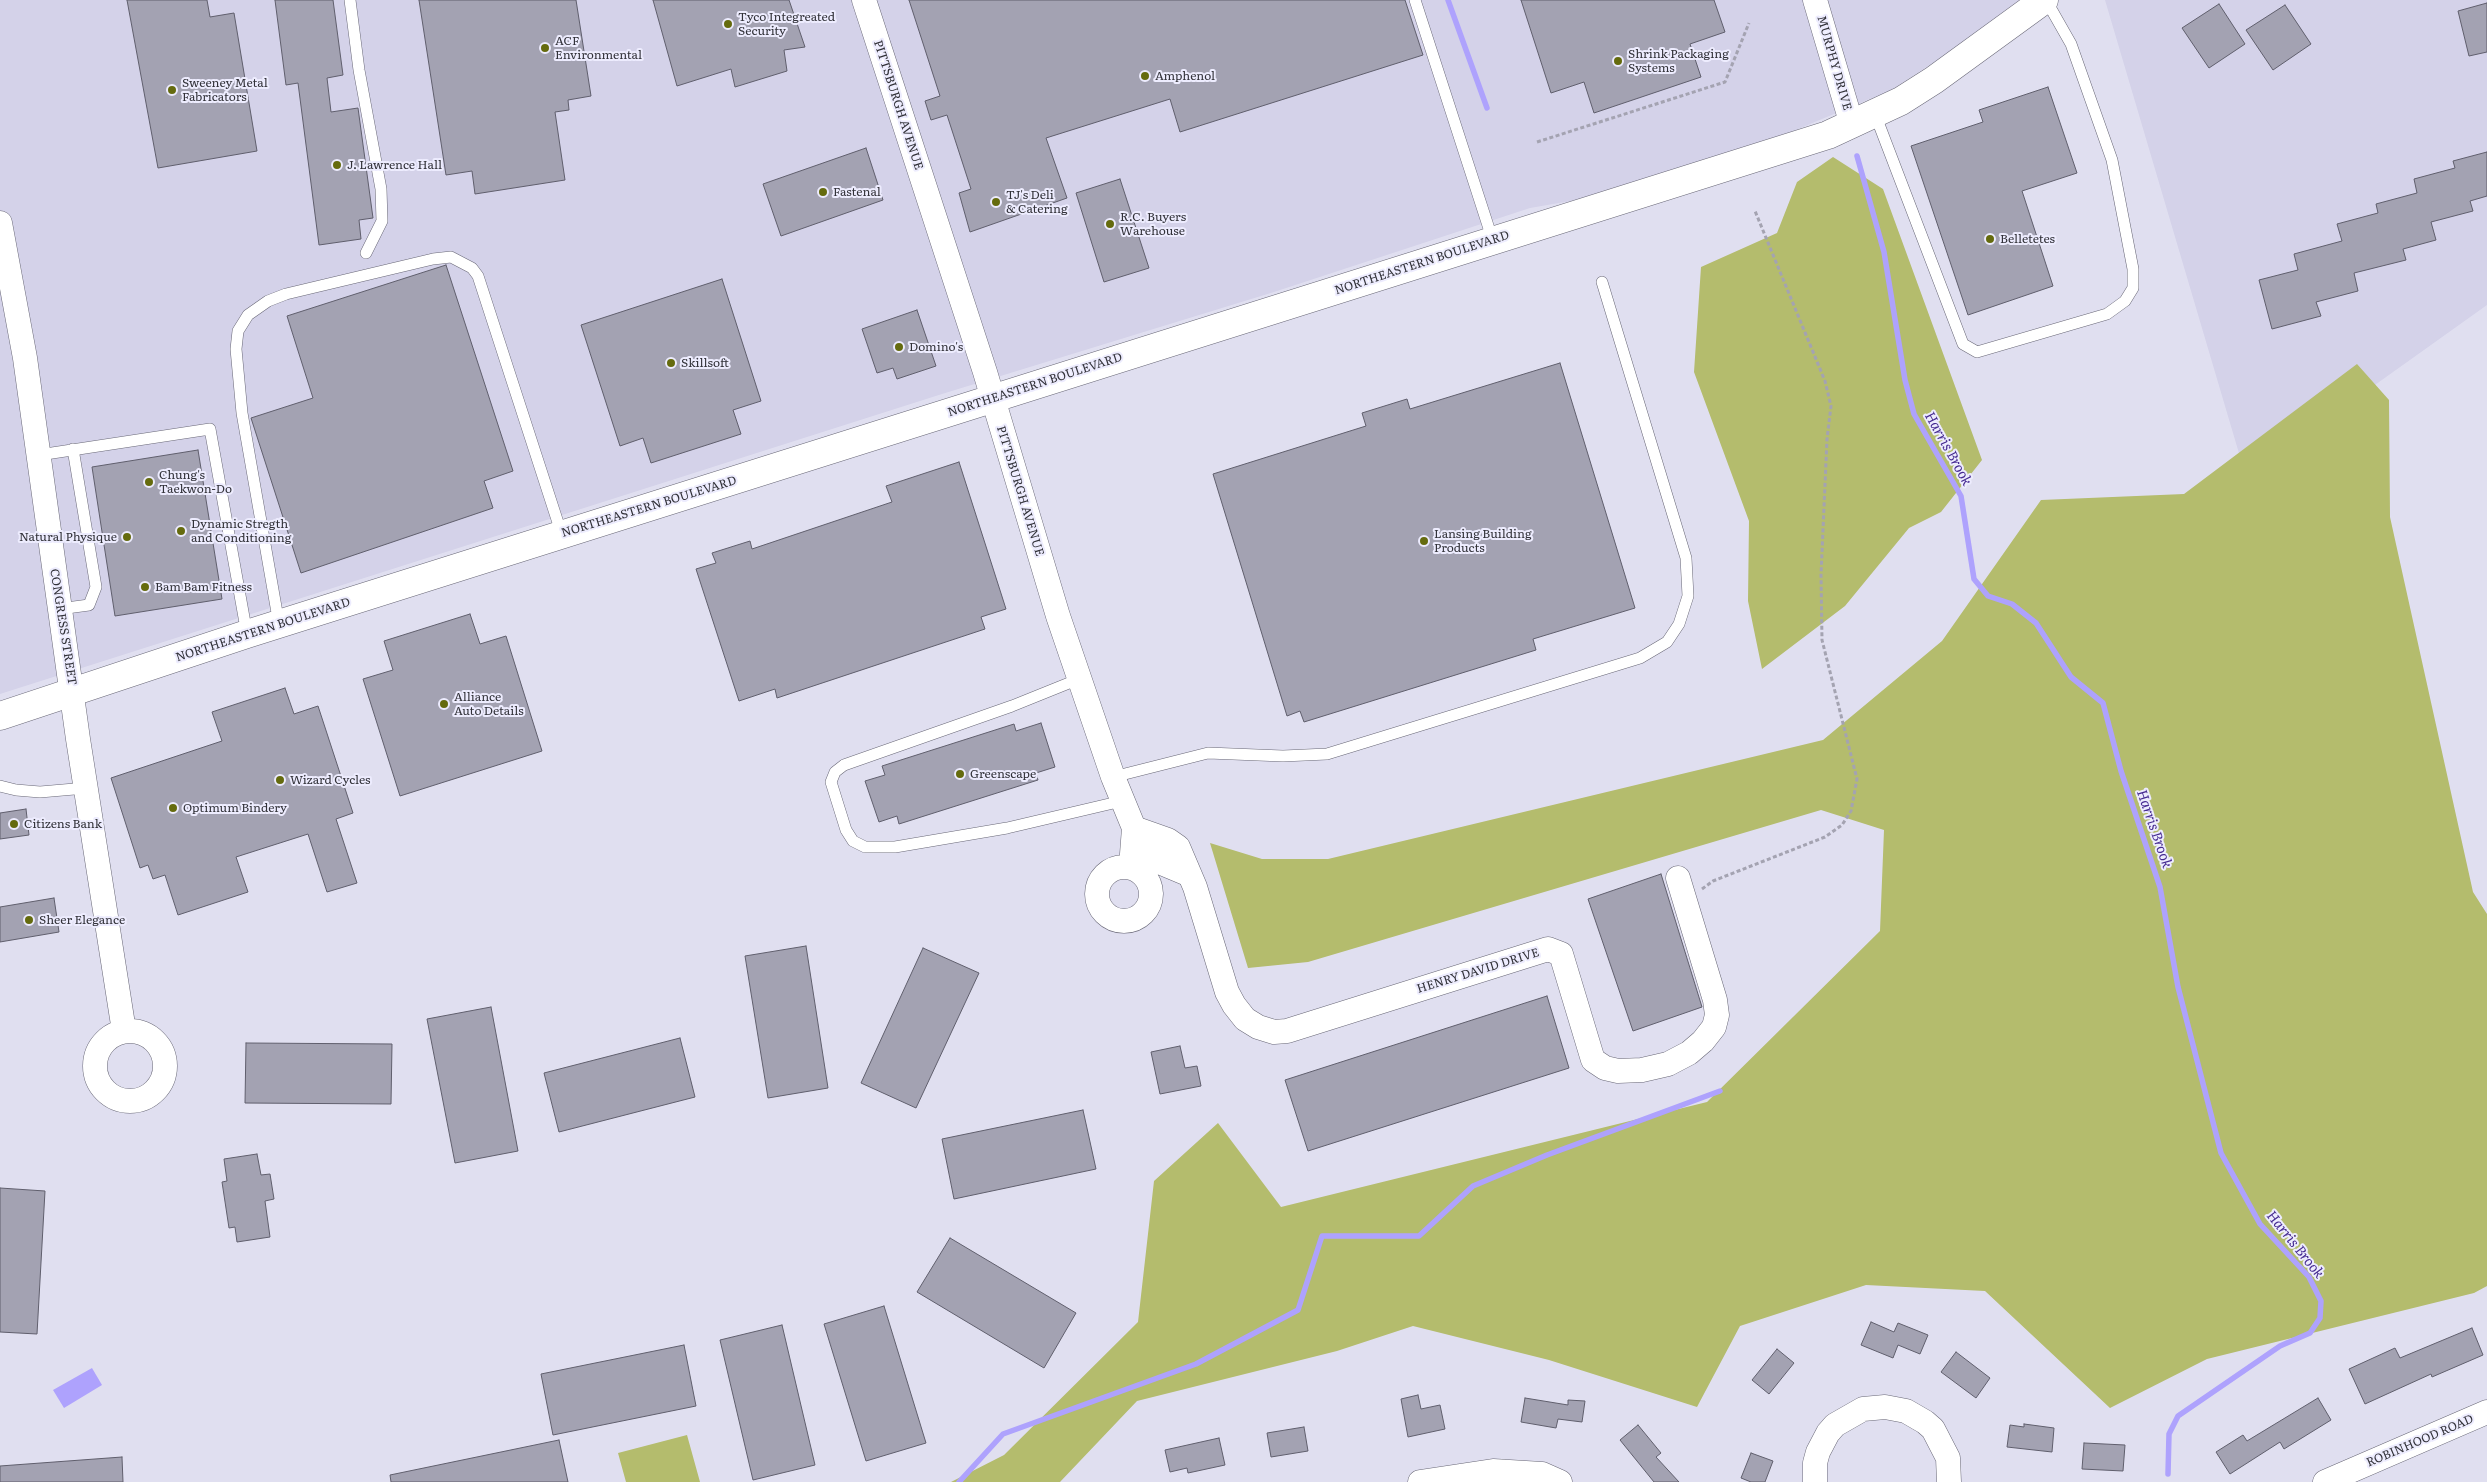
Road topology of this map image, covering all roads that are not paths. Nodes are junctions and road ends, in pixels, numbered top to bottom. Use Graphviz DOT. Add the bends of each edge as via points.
graph roads {
  1 [pos="350,0"];
  2 [pos="864,0"];
  3 [pos="1415,0"];
  4 [pos="1815,0"];
  5 [pos="2045,0"];
  6 [pos="1863,120"];
  7 [pos="0,223"];
  8 [pos="1493,241"];
  9 [pos="366,253"];
  10 [pos="1602,282"];
  11 [pos="992,400"];
  12 [pos="73,449"];
  13 [pos="39,455"];
  14 [pos="562,535"];
  15 [pos="59,609"];
  16 [pos="279,624"];
  17 [pos="247,634"];
  18 [pos="1079,679"];
  19 [pos="74,692"];
  20 [pos="0,716"];
  21 [pos="1112,777"];
  22 [pos="0,786"];
  23 [pos="86,788"];
  24 [pos="1122,801"];
  25 [pos="1134,828"];
  26 [pos="1131,867"];
  27 [pos="1678,878"];
  28 [pos="124,1031"];
  29 [pos="2487,1412"];
  30 [pos="1420,1482"];
  31 [pos="1560,1482"];
  32 [pos="1814,1482"];
  33 [pos="1949,1482"];
  34 [pos="2325,1482"];
  1 -- 9 [label="lane" via="381,189 382,221"];
  2 -- 11 [label="street, PITTSBURGH AVENUE"];
  3 -- 8 [label="lane"];
  4 -- 6 [label="street, MURPHY DRIVE"];
  5 -- 6 [label="street, NORTHEASTERN BOULEVARD" via="1934,80"];
  5 -- 6 [label="lane" via="2071,44 2112,160 2133,269 2133,288 2125,301 2107,314 1976,352 1963,344"];
  6 -- 8 [label="street, NORTHEASTERN BOULEVARD"];
  7 -- 13 [label="street, CONGRESS STREET"];
  8 -- 11 [label="street, NORTHEASTERN BOULEVARD"];
  10 -- 21 [label="lane" via="1686,558 1688,596 1680,624 1667,642 1640,658 1327,754 1208,753"];
  11 -- 14 [label="street, NORTHEASTERN BOULEVARD"];
  11 -- 18 [label="street, PITTSBURGH AVENUE"];
  12 -- 13 [label="lane"];
  12 -- 15 [label="lane" via="96,588 89,605"];
  12 -- 17 [label="lane" via="210,428"];
  13 -- 15 [label="street, CONGRESS STREET"];
  14 -- 16 [label="street, NORTHEASTERN BOULEVARD"];
  14 -- 16 [label="lane" via="478,276 472,268 451,257 433,259 286,294 268,301 248,315 238,331 236,349 242,413"];
  15 -- 19 [label="street, CONGRESS STREET"];
  16 -- 17 [label="street, NORTHEASTERN BOULEVARD"];
  17 -- 19 [label="street, NORTHEASTERN BOULEVARD"];
  18 -- 21 [label="street, PITTSBURGH AVENUE"];
  18 -- 24 [label="lane" via="844,765 834,772 832,782 846,830 853,841 865,847 895,847 1007,828"];
  19 -- 20 [label="street, NORTHEASTERN BOULEVARD"];
  19 -- 23 [label="street, CONGRESS STREET"];
  21 -- 24 [label="street, PITTSBURGH AVENUE"];
  22 -- 23 [label="lane" via="40,792"];
  23 -- 28 [label="street, CONGRESS STREET"];
  24 -- 25 [label="street, PITTSBURGH AVENUE"];
  25 -- 26 [label="street, PITTSBURGH AVENUE"];
  25 -- 27 [label="street, HENRY DAVID DRIVE" via="1178,847 1227,992 1245,1019 1258,1027 1274,1032 1287,1031 1548,949 1561,954 1593,1060 1605,1068 1618,1070 1642,1070 1668,1064 1689,1053 1714,1027 1717,1015 1715,1000"];
  29 -- 34 [label="street, ROBINHOOD ROAD"];
  30 -- 31 [label="street" via="1502,1471 1542,1474"];
  32 -- 33 [label="street" via="1818,1452 1835,1425 1858,1411 1885,1407 1906,1411 1933,1430 1948,1458"];
}
